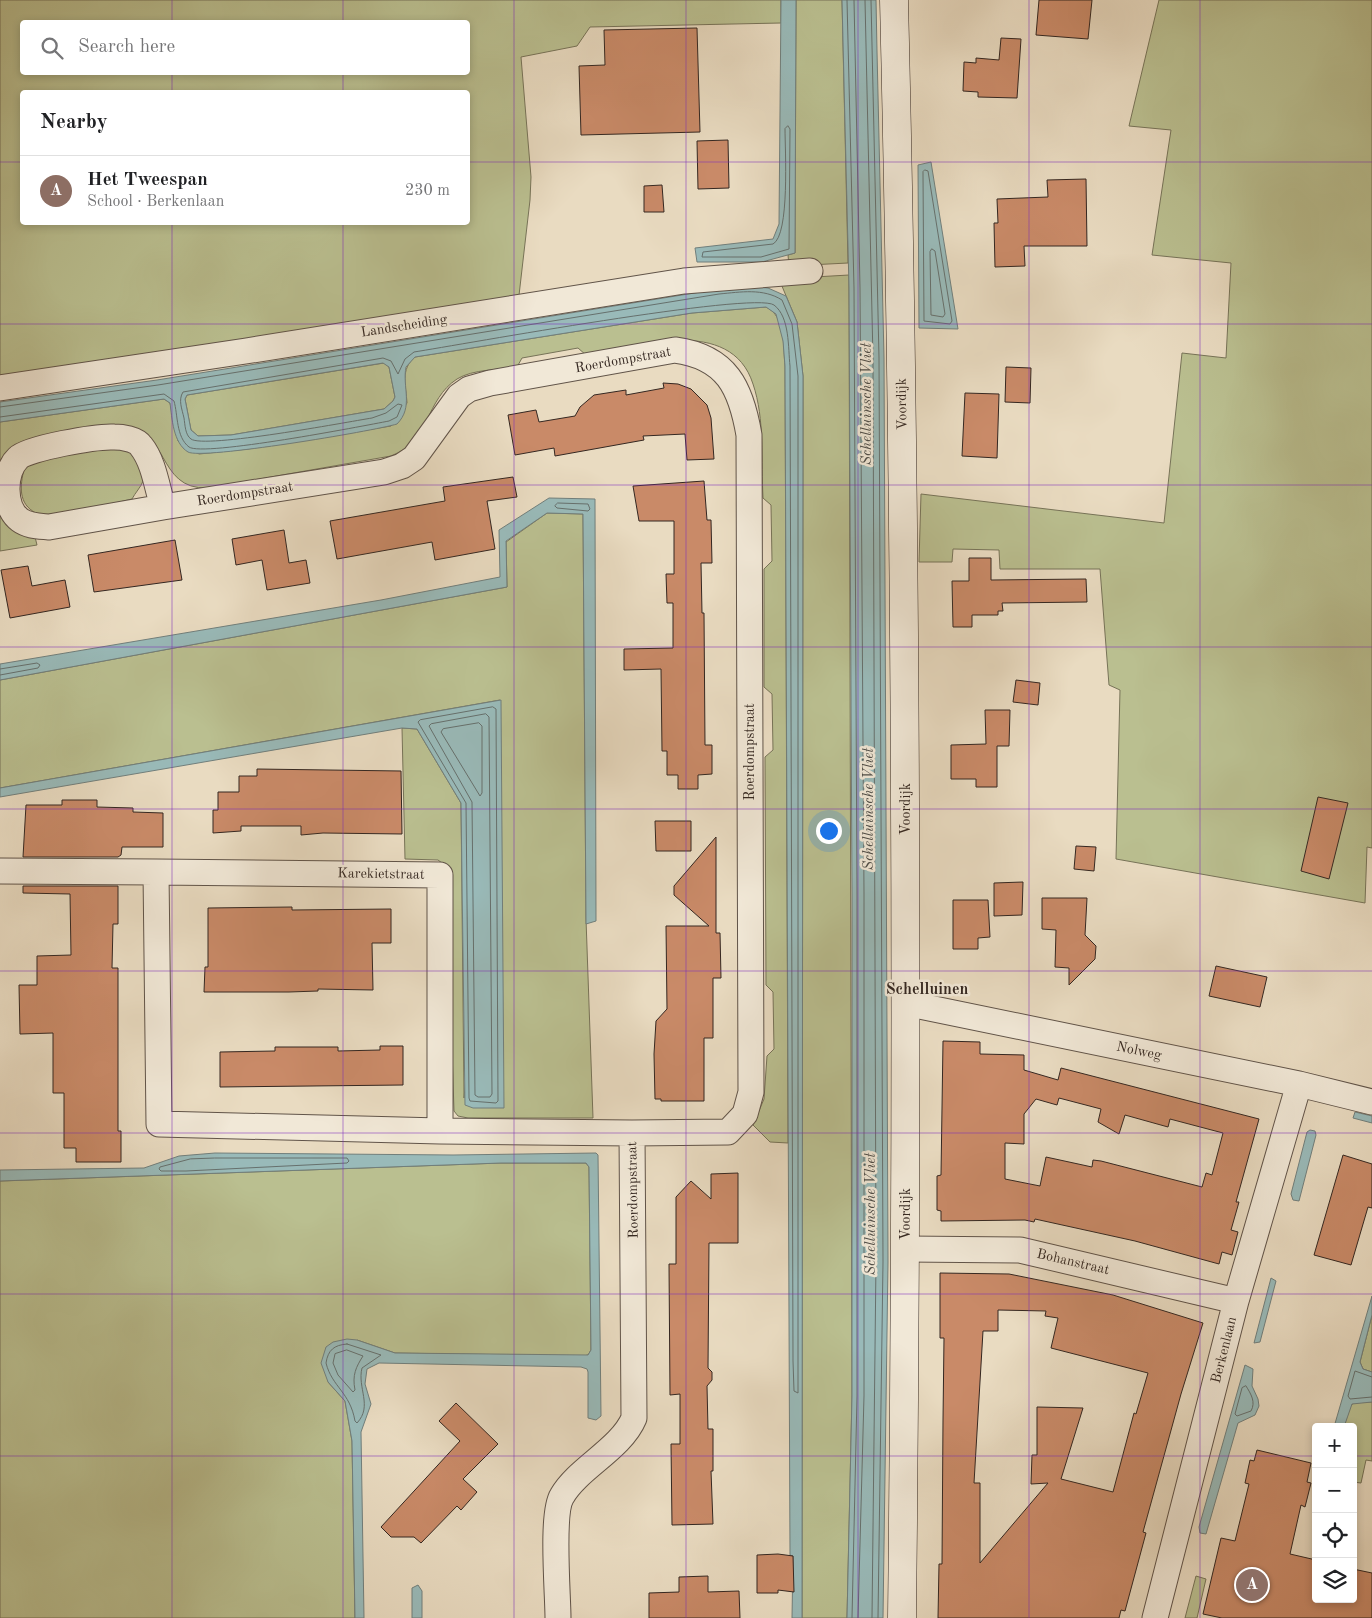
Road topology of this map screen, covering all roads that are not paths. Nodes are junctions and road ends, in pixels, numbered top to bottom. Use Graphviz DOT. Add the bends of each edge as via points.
graph roads {
  1 [pos="894,0"];
  2 [pos="810,271"];
  3 [pos="0,388"];
  4 [pos="163,507"];
  5 [pos="0,871"];
  6 [pos="156,872"];
  7 [pos="905,1003"];
  8 [pos="1299,1084"];
  9 [pos="1372,1102"];
  10 [pos="440,1131"];
  11 [pos="632,1133"];
  12 [pos="906,1250"];
  13 [pos="1236,1301"];
  14 [pos="558,1618"];
  15 [pos="902,1618"];
  16 [pos="1155,1618"];
  1 -- 7 [label="street, Voordijk" via="906,680"];
  2 -- 3 [label="street, Landscheiding" via="684,281"];
  4 -- 4 [label="street, Roerdompstraat" via="141,445 128,438 102,438 31,451 18,457 10,468 7,481 10,508 19,520 32,526 49,527"];
  4 -- 11 [label="street, Roerdompstraat" via="384,472 402,466 414,458 459,396 469,389 490,383 675,350 694,352 708,359 734,384 745,410 749,435 751,1092 745,1114 728,1132"];
  5 -- 6 [label="street, Karekietstraat"];
  6 -- 10 [label="street" via="159,1124"];
  6 -- 10 [label="street, Karekietstraat" via="440,875"];
  7 -- 8 [label="street, Nolweg"];
  7 -- 12 [label="street, Voordijk"];
  8 -- 9 [label="street, Nolweg"];
  8 -- 13 [label="street, Berkenlaan"];
  10 -- 11 [label="street"];
  11 -- 14 [label="street, Roerdompstraat" via="634,1418 625,1433 561,1497 557,1516"];
  12 -- 13 [label="street, Bohanstraat" via="1020,1250"];
  12 -- 15 [label="street, Voordijk"];
  13 -- 16 [label="street, Berkenlaan"];
}
